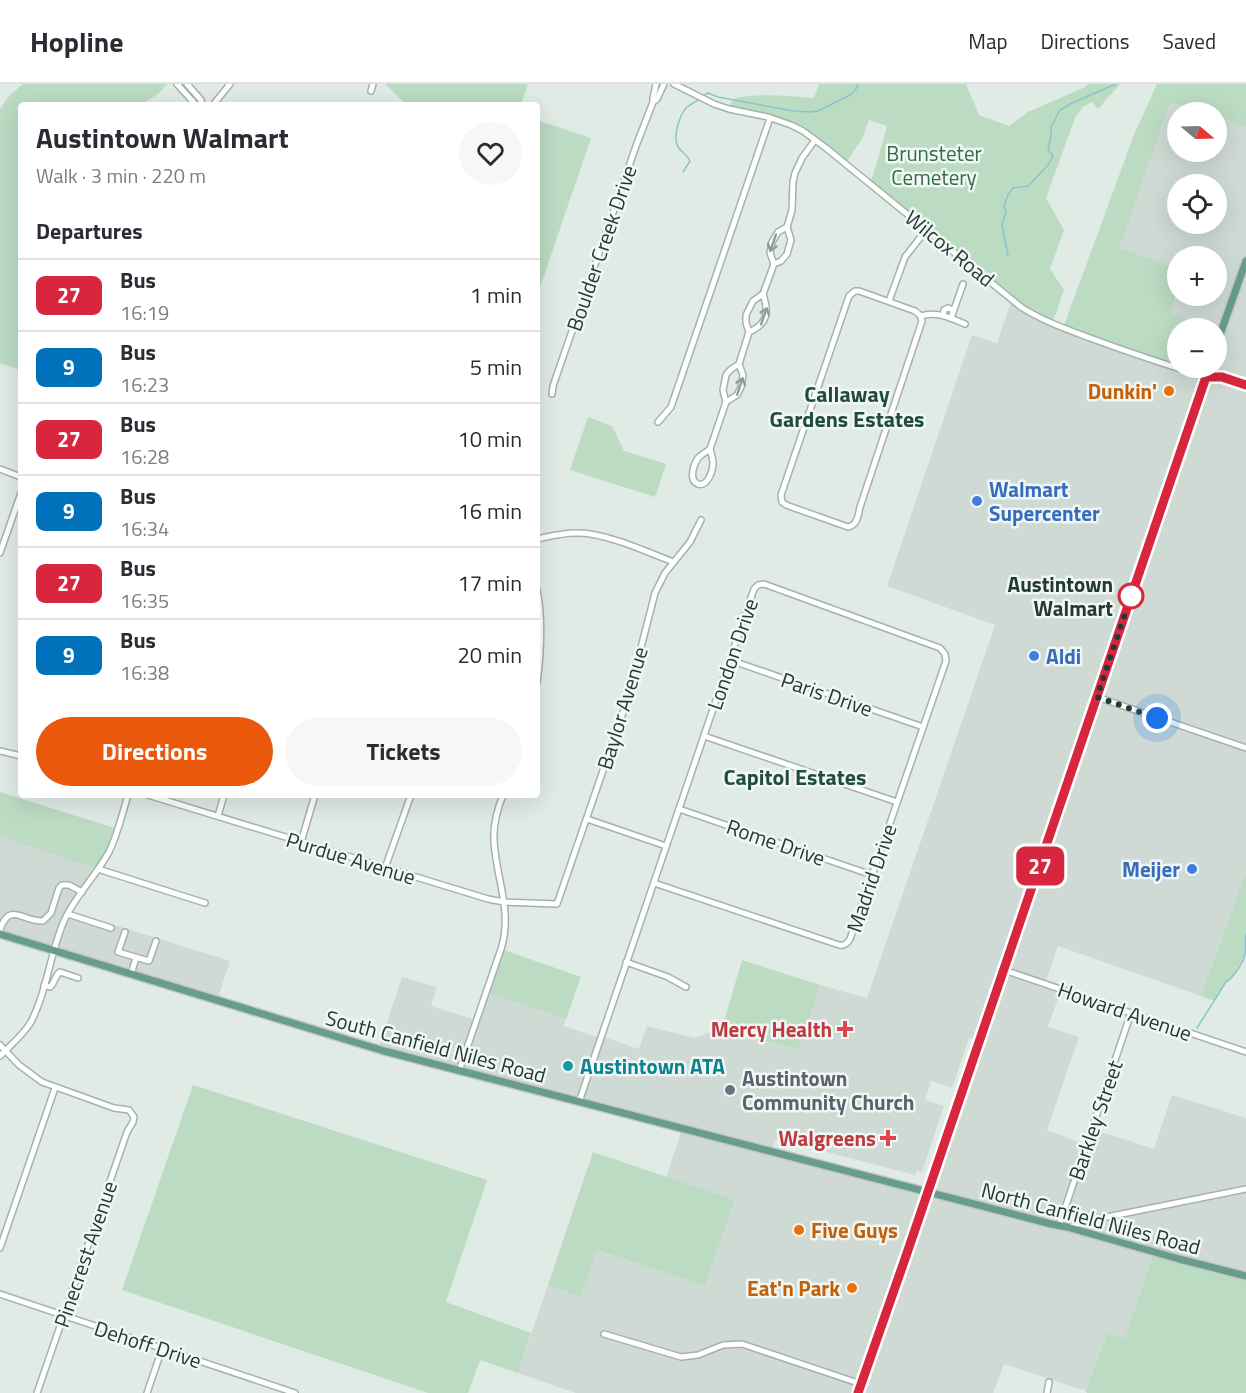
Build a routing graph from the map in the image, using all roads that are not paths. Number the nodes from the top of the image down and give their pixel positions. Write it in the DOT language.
graph roads {
  1 [pos="177,84"];
  2 [pos="187,84"];
  3 [pos="230,84"];
  4 [pos="373,84"];
  5 [pos="656,84"];
  6 [pos="664,84"];
  7 [pos="674,84"];
  8 [pos="371,91"];
  9 [pos="193,102"];
  10 [pos="201,102"];
  11 [pos="215,102"];
  12 [pos="653,102"];
  13 [pos="770,118"];
  14 [pos="815,140"];
  15 [pos="787,227"];
  16 [pos="927,229"];
  17 [pos="1246,261"];
  18 [pos="774,264"];
  19 [pos="963,284"];
  20 [pos="763,294"];
  21 [pos="889,302"];
  22 [pos="953,310"];
  23 [pos="943,315"];
  24 [pos="921,316"];
  25 [pos="951,318"];
  26 [pos="1226,318"];
  27 [pos="965,324"];
  28 [pos="749,332"];
  29 [pos="739,364"];
  30 [pos="1167,365"];
  31 [pos="1206,378"];
  32 [pos="552,394"];
  33 [pos="726,402"];
  34 [pos="658,422"];
  35 [pos="710,449"];
  36 [pos="0,470"];
  37 [pos="18,476"];
  38 [pos="18,502"];
  39 [pos="701,520"];
  40 [pos="540,538"];
  41 [pos="0,553"];
  42 [pos="673,562"];
  43 [pos="540,617"];
  44 [pos="945,654"];
  45 [pos="540,657"];
  46 [pos="730,660"];
  47 [pos="1097,697"];
  48 [pos="923,727"];
  49 [pos="704,736"];
  50 [pos="1246,748"];
  51 [pos="0,751"];
  52 [pos="18,755"];
  53 [pos="127,798"];
  54 [pos="158,798"];
  55 [pos="223,798"];
  56 [pos="314,798"];
  57 [pos="410,798"];
  58 [pos="502,798"];
  59 [pos="897,802"];
  60 [pos="679,809"];
  61 [pos="218,816"];
  62 [pos="587,819"];
  63 [pos="301,842"];
  64 [pos="666,846"];
  65 [pos="386,868"];
  66 [pos="98,869"];
  67 [pos="873,875"];
  68 [pos="654,882"];
  69 [pos="82,892"];
  70 [pos="504,902"];
  71 [pos="205,903"];
  72 [pos="558,904"];
  73 [pos="68,914"];
  74 [pos="111,928"];
  75 [pos="0,929"];
  76 [pos="125,932"];
  77 [pos="0,934"];
  78 [pos="156,941"];
  79 [pos="54,950"];
  80 [pos="136,958"];
  81 [pos="626,962"];
  82 [pos="1004,970"];
  83 [pos="131,974"];
  84 [pos="78,978"];
  85 [pos="44,985"];
  86 [pos="686,987"];
  87 [pos="1131,1013"];
  88 [pos="0,1045"];
  89 [pos="6,1051"];
  90 [pos="1246,1052"];
  91 [pos="0,1056"];
  92 [pos="459,1071"];
  93 [pos="56,1088"];
  94 [pos="579,1102"];
  95 [pos="1246,1189"];
  96 [pos="928,1192"];
  97 [pos="1063,1227"];
  98 [pos="0,1248"];
  99 [pos="1246,1276"];
  100 [pos="0,1294"];
  101 [pos="63,1316"];
  102 [pos="603,1334"];
  103 [pos="162,1349"];
  104 [pos="1049,1382"];
  105 [pos="861,1384"];
  106 [pos="37,1393"];
  107 [pos="147,1393"];
  108 [pos="295,1393"];
  109 [pos="858,1393"];
  110 [pos="1047,1393"];
  1 -- 9 [label="street"];
  2 -- 10 [label="street"];
  3 -- 11 [label="street"];
  4 -- 8 [label="street"];
  5 -- 12 [label="street, Boulder Creek Drive"];
  6 -- 12 [label="street, Boulder Creek Drive"];
  7 -- 13 [label="street, Wilcox Road"];
  12 -- 32 [label="street, Boulder Creek Drive"];
  13 -- 14 [label="street, Wilcox Road"];
  13 -- 34 [label="street"];
  14 -- 15 [label="street"];
  14 -- 16 [label="street, Wilcox Road"];
  15 -- 18 [label="street, one-way"];
  15 -- 18 [label="street"];
  16 -- 21 [label="street"];
  16 -- 30 [label="street, Wilcox Road"];
  17 -- 26 [label="main road"];
  18 -- 20 [label="street"];
  19 -- 22 [label="street"];
  20 -- 28 [label="street"];
  28 -- 20 [label="street, one-way"];
  21 -- 24 [label="street"];
  21 -- 24 [label="street"];
  22 -- 23 [label="street"];
  22 -- 25 [label="street"];
  23 -- 24 [label="street"];
  23 -- 25 [label="street"];
  25 -- 27 [label="street"];
  28 -- 29 [label="street"];
  29 -- 33 [label="street"];
  33 -- 29 [label="street, one-way"];
  31 -- 47 [label="main road"];
  33 -- 35 [label="street"];
  35 -- 35 [label="street"];
  36 -- 37 [label="street"];
  38 -- 41 [label="street"];
  39 -- 42 [label="street, Baylor Avenue"];
  40 -- 42 [label="street"];
  42 -- 62 [label="street, Baylor Avenue"];
  43 -- 45 [label="street"];
  44 -- 46 [label="street, London Drive"];
  44 -- 48 [label="street, Madrid Drive"];
  46 -- 48 [label="street, Paris Drive"];
  46 -- 49 [label="street, London Drive"];
  47 -- 50 [label="street"];
  47 -- 82 [label="main road"];
  48 -- 59 [label="street, Madrid Drive"];
  49 -- 59 [label="street"];
  49 -- 60 [label="street, London Drive"];
  51 -- 52 [label="street"];
  53 -- 66 [label="street"];
  54 -- 61 [label="street, Purdue Avenue"];
  55 -- 61 [label="street"];
  56 -- 63 [label="street"];
  57 -- 65 [label="street"];
  58 -- 70 [label="street"];
  59 -- 67 [label="street, Madrid Drive"];
  60 -- 64 [label="street, London Drive"];
  60 -- 67 [label="street, Rome Drive"];
  61 -- 63 [label="street, Purdue Avenue"];
  62 -- 64 [label="street"];
  62 -- 72 [label="street, Baylor Avenue"];
  63 -- 65 [label="street, Purdue Avenue"];
  64 -- 68 [label="street, London Drive"];
  65 -- 70 [label="street, Purdue Avenue"];
  66 -- 69 [label="street"];
  66 -- 71 [label="street"];
  67 -- 68 [label="street, Madrid Drive"];
  68 -- 81 [label="street, London Drive"];
  69 -- 73 [label="street"];
  69 -- 75 [label="street"];
  70 -- 72 [label="street, Purdue Avenue"];
  70 -- 92 [label="street"];
  73 -- 74 [label="street"];
  73 -- 79 [label="street"];
  76 -- 80 [label="street"];
  77 -- 79 [label="main road"];
  78 -- 80 [label="street"];
  79 -- 83 [label="main road, South Canfield Niles Road"];
  79 -- 85 [label="street"];
  80 -- 83 [label="street"];
  81 -- 86 [label="street"];
  81 -- 94 [label="street, London Drive"];
  82 -- 87 [label="street, Howard Avenue"];
  82 -- 96 [label="main road"];
  83 -- 92 [label="main road, South Canfield Niles Road"];
  84 -- 85 [label="street"];
  85 -- 89 [label="street"];
  87 -- 90 [label="street, Howard Avenue"];
  87 -- 97 [label="street, Barkley Street"];
  88 -- 89 [label="street"];
  89 -- 91 [label="street"];
  89 -- 93 [label="street"];
  92 -- 94 [label="main road, South Canfield Niles Road"];
  93 -- 98 [label="street"];
  93 -- 101 [label="street, Pinecrest Avenue"];
  94 -- 96 [label="main road, South Canfield Niles Road"];
  95 -- 97 [label="street"];
  96 -- 97 [label="main road, North Canfield Niles Road"];
  96 -- 105 [label="main road"];
  97 -- 99 [label="main road, North Canfield Niles Road"];
  100 -- 101 [label="street, Dehoff Drive"];
  101 -- 103 [label="street, Dehoff Drive"];
  101 -- 106 [label="street, Pinecrest Avenue"];
  102 -- 105 [label="street"];
  103 -- 107 [label="street"];
  103 -- 108 [label="street, Dehoff Drive"];
  104 -- 110 [label="street"];
  105 -- 109 [label="main road"];
}
